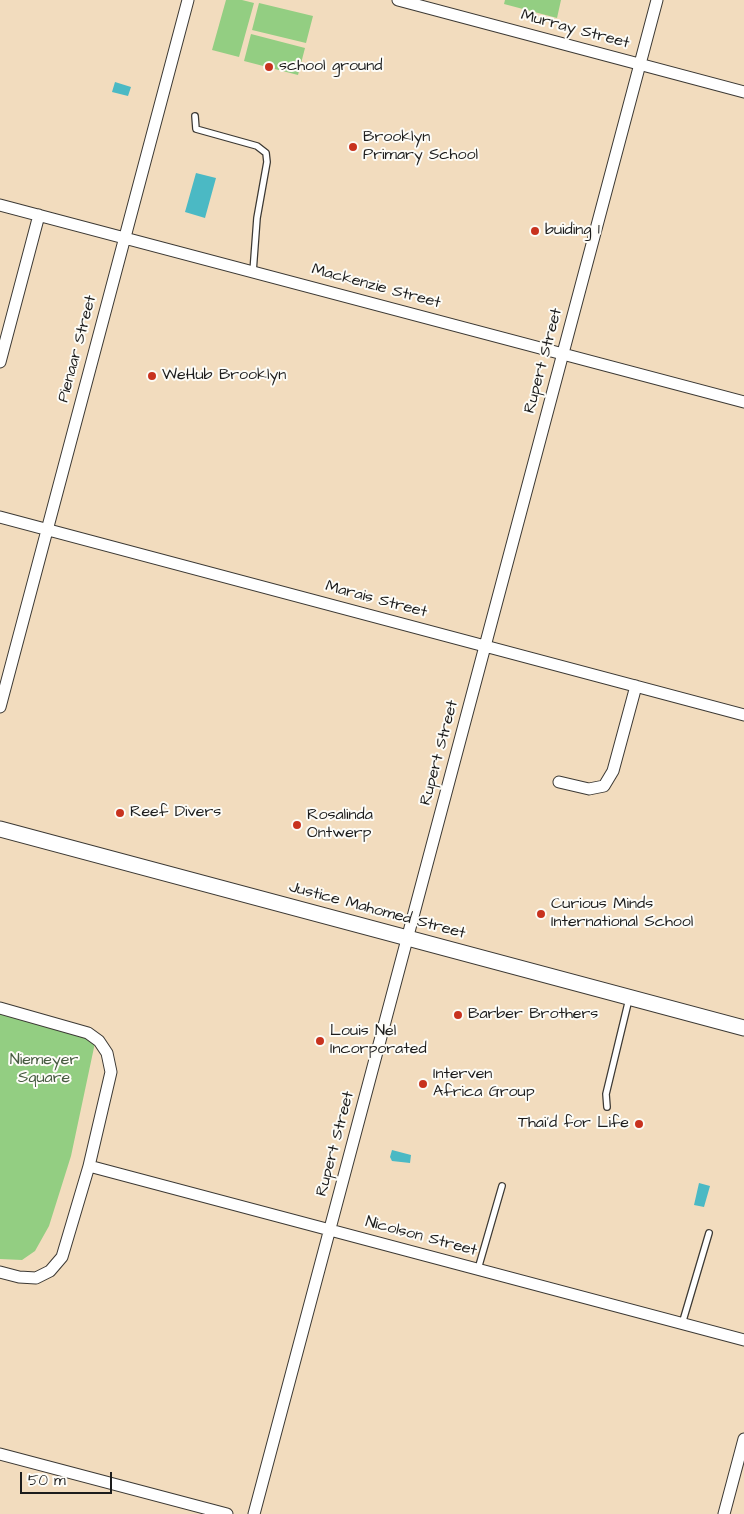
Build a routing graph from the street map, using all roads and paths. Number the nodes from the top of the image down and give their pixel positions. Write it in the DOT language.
graph roads {
  1 [pos="188,0"];
  2 [pos="398,0"];
  3 [pos="657,0"];
  4 [pos="640,64"];
  5 [pos="744,92"];
  6 [pos="195,116"];
  7 [pos="0,205"];
  8 [pos="39,215"];
  9 [pos="125,238"];
  10 [pos="253,272"];
  11 [pos="563,353"];
  12 [pos="0,362"];
  13 [pos="744,402"];
  14 [pos="0,517"];
  15 [pos="47,530"];
  16 [pos="485,645"];
  17 [pos="636,686"];
  18 [pos="0,707"];
  19 [pos="744,715"];
  20 [pos="559,782"];
  21 [pos="0,829"];
  22 [pos="408,938"];
  23 [pos="630,997"];
  24 [pos="0,1008"];
  25 [pos="744,1028"];
  26 [pos="607,1107"];
  27 [pos="89,1166"];
  28 [pos="502,1186"];
  29 [pos="330,1230"];
  30 [pos="710,1233"];
  31 [pos="478,1269"];
  32 [pos="0,1272"];
  33 [pos="682,1324"];
  34 [pos="744,1340"];
  35 [pos="744,1439"];
  36 [pos="0,1454"];
  37 [pos="227,1514"];
  38 [pos="254,1514"];
  39 [pos="724,1514"];
  1 -- 9 [label="street, Pienaar Street"];
  2 -- 4 [label="street, Murray Street"];
  3 -- 4 [label="street, Rupert Street"];
  4 -- 5 [label="street, Murray Street"];
  4 -- 11 [label="street, Rupert Street"];
  6 -- 10 [label="lane"];
  7 -- 8 [label="street, Mackenzie Street"];
  8 -- 9 [label="street, Mackenzie Street"];
  8 -- 12 [label="street"];
  9 -- 10 [label="street, Mackenzie Street"];
  9 -- 15 [label="street, Pienaar Street"];
  10 -- 11 [label="street, Mackenzie Street"];
  11 -- 13 [label="street, Mackenzie Street"];
  11 -- 16 [label="street, Rupert Street"];
  14 -- 15 [label="street, Marais Street"];
  15 -- 16 [label="street, Marais Street"];
  15 -- 18 [label="street, Pienaar Street"];
  16 -- 17 [label="street, Marais Street"];
  16 -- 22 [label="street, Rupert Street"];
  17 -- 19 [label="street, Marais Street"];
  17 -- 20 [label="street"];
  21 -- 22 [label="main road, Justice Mahomed Street"];
  22 -- 23 [label="main road, Justice Mahomed Street"];
  22 -- 29 [label="street, Rupert Street"];
  23 -- 25 [label="main road, Justice Mahomed Street"];
  23 -- 26 [label="lane"];
  24 -- 27 [label="street"];
  27 -- 29 [label="street, Nicolson Street"];
  27 -- 32 [label="street"];
  28 -- 31 [label="lane"];
  29 -- 31 [label="street, Nicolson Street"];
  29 -- 38 [label="street, Rupert Street"];
  30 -- 33 [label="lane"];
  31 -- 33 [label="street, Nicolson Street"];
  33 -- 34 [label="street, Nicolson Street"];
  35 -- 39 [label="street"];
  36 -- 37 [label="street"];
}
